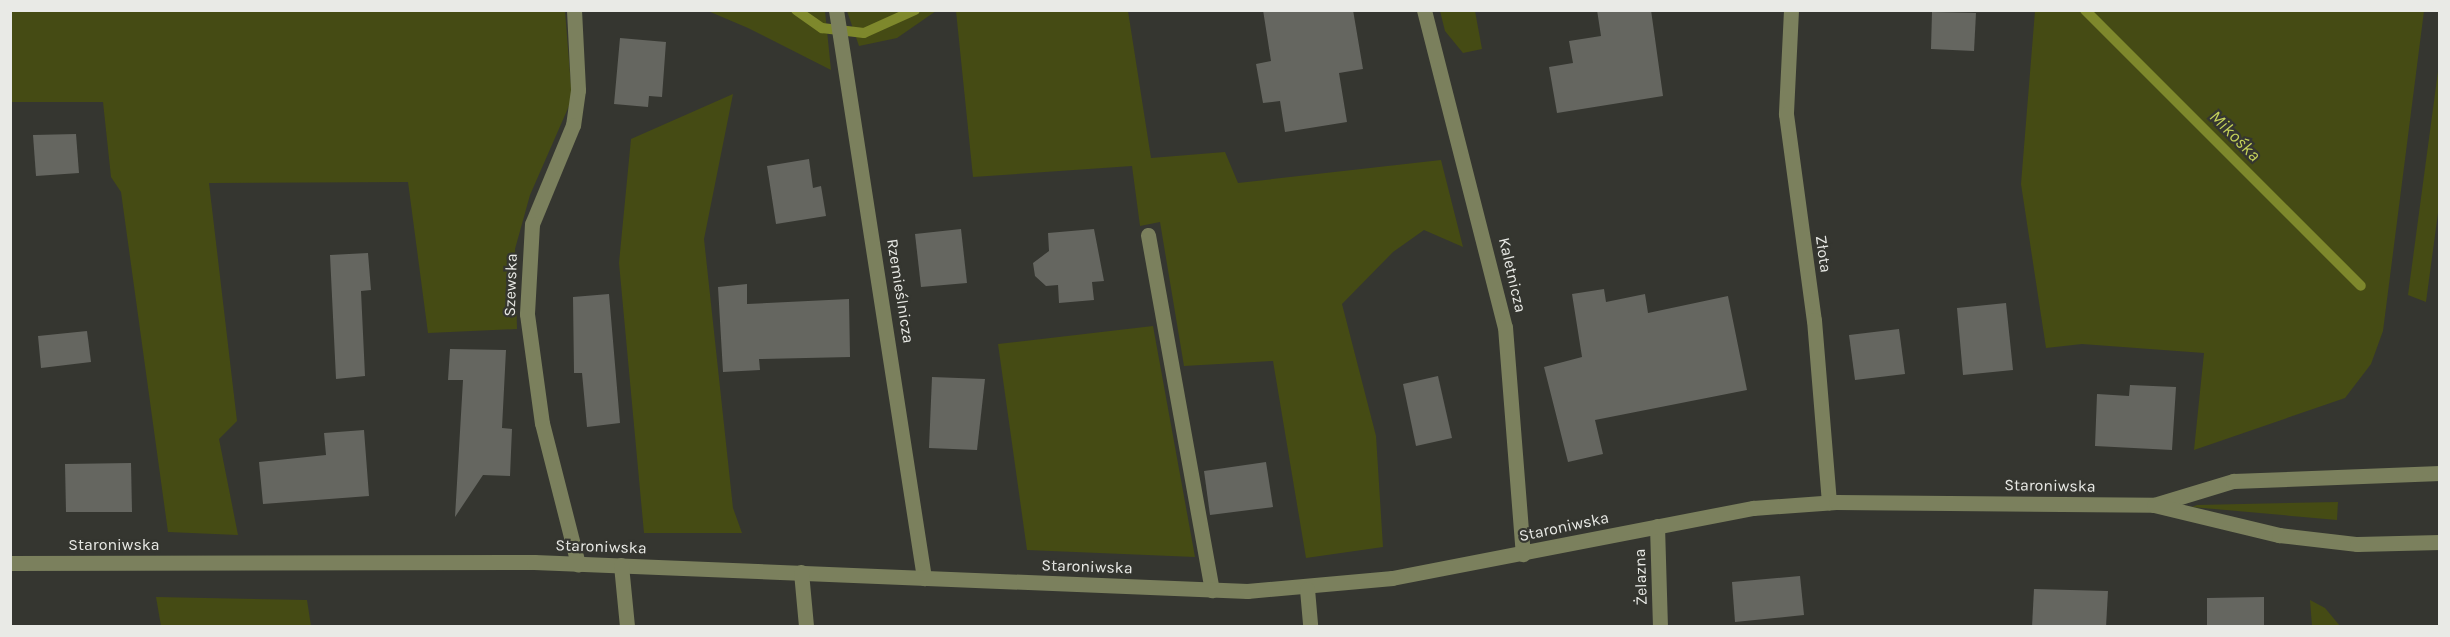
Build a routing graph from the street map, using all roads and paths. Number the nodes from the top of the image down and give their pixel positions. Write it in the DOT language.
graph roads {
  1 [pos="574,10"];
  2 [pos="1424,10"];
  3 [pos="1791,10"];
  4 [pos="836,13"];
  5 [pos="1148,235"];
  6 [pos="2439,473"];
  7 [pos="1829,502"];
  8 [pos="2154,505"];
  9 [pos="1657,526"];
  10 [pos="2439,542"];
  11 [pos="1523,554"];
  12 [pos="10,563"];
  13 [pos="578,564"];
  14 [pos="621,566"];
  15 [pos="801,572"];
  16 [pos="924,578"];
  17 [pos="1306,589"];
  18 [pos="1212,590"];
  19 [pos="627,627"];
  20 [pos="806,627"];
  21 [pos="1310,627"];
  22 [pos="1660,627"];
  1 -- 13 [label="street, Szewska"];
  2 -- 11 [label="street, Kaletnicza"];
  3 -- 7 [label="street, Złota"];
  4 -- 16 [label="street, Rzemieślnicza"];
  5 -- 18 [label="street"];
  6 -- 8 [label="street, Staroniwska"];
  7 -- 8 [label="street, Staroniwska"];
  7 -- 9 [label="street, Staroniwska"];
  8 -- 10 [label="street, Staroniwska"];
  9 -- 11 [label="street, Staroniwska"];
  9 -- 22 [label="street, Żelazna"];
  11 -- 17 [label="street, Staroniwska"];
  12 -- 13 [label="street, Staroniwska"];
  13 -- 14 [label="street, Staroniwska"];
  14 -- 15 [label="street, Staroniwska"];
  14 -- 19 [label="street"];
  15 -- 16 [label="street, Staroniwska"];
  15 -- 20 [label="street"];
  16 -- 18 [label="street, Staroniwska"];
  17 -- 18 [label="street, Staroniwska"];
  17 -- 21 [label="street"];
}
